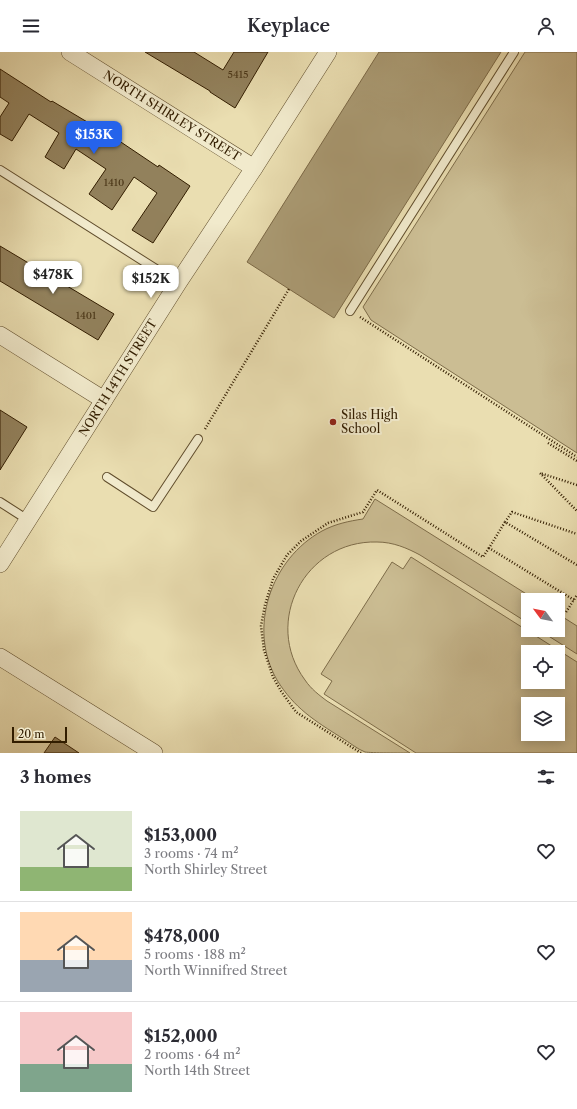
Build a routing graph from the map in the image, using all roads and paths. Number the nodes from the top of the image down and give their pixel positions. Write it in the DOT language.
graph roads {
  1 [pos="70,52"];
  2 [pos="514,52"];
  3 [pos="326,53"];
  4 [pos="254,168"];
  5 [pos="0,170"];
  6 [pos="178,283"];
  7 [pos="289,289"];
  8 [pos="350,311"];
  9 [pos="0,335"];
  10 [pos="104,400"];
  11 [pos="198,439"];
  12 [pos="548,443"];
  13 [pos="577,457"];
  14 [pos="577,461"];
  15 [pos="107,477"];
  16 [pos="577,485"];
  17 [pos="0,502"];
  18 [pos="577,511"];
  19 [pos="28,520"];
  20 [pos="506,522"];
  21 [pos="577,534"];
  22 [pos="489,548"];
  23 [pos="0,564"];
  24 [pos="577,565"];
  25 [pos="577,595"];
  26 [pos="574,600"];
  27 [pos="566,612"];
  28 [pos="0,657"];
  29 [pos="149,752"];
  30 [pos="361,753"];
  1 -- 4 [label="street, NORTH SHIRLEY STREET"];
  2 -- 8 [label="lane"];
  3 -- 4 [label="street, NORTH 14TH STREET"];
  4 -- 6 [label="street, NORTH 14TH STREET"];
  5 -- 6 [label="lane"];
  6 -- 10 [label="street, NORTH 14TH STREET"];
  7 -- 11 [label="path"];
  8 -- 13 [label="path"];
  9 -- 10 [label="street"];
  10 -- 19 [label="street, NORTH 14TH STREET"];
  11 -- 15 [label="lane"];
  12 -- 14 [label="path"];
  16 -- 18 [label="path"];
  17 -- 19 [label="lane"];
  19 -- 23 [label="street, NORTH 14TH STREET"];
  20 -- 21 [label="path"];
  20 -- 22 [label="path"];
  20 -- 24 [label="path"];
  22 -- 26 [label="path"];
  22 -- 30 [label="path"];
  25 -- 26 [label="path"];
  26 -- 27 [label="path"];
  28 -- 29 [label="street"];
}
